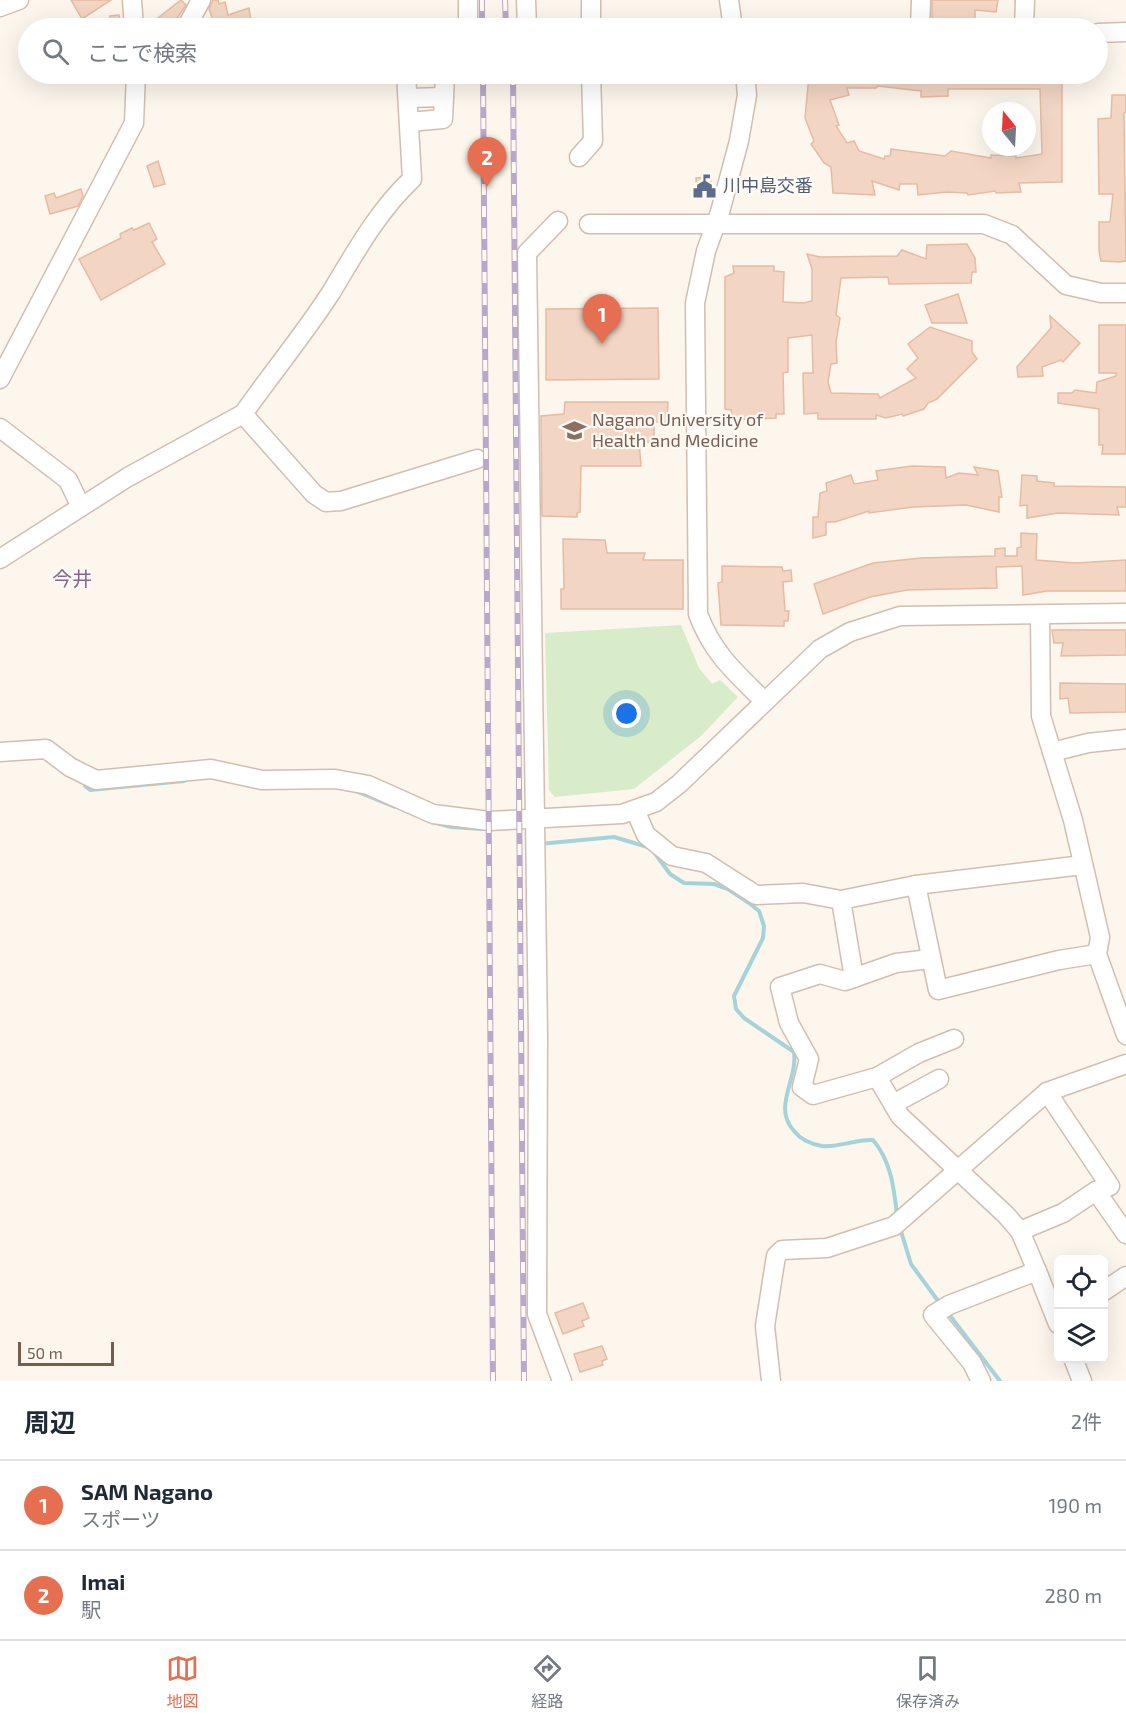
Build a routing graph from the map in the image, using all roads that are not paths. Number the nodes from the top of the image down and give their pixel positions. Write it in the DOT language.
graph roads {
  1 [pos="19,0"];
  2 [pos="132,0"];
  3 [pos="201,0"];
  4 [pos="468,0"];
  5 [pos="526,0"];
  6 [pos="591,0"];
  7 [pos="729,0"];
  8 [pos="921,0"];
  9 [pos="1025,0"];
  10 [pos="0,8"];
  11 [pos="133,18"];
  12 [pos="191,18"];
  13 [pos="468,18"];
  14 [pos="526,18"];
  15 [pos="591,18"];
  16 [pos="732,18"];
  17 [pos="920,18"];
  18 [pos="1024,18"];
  19 [pos="1126,32"];
  20 [pos="1108,33"];
  21 [pos="136,84"];
  22 [pos="407,84"];
  23 [pos="445,84"];
  24 [pos="591,84"];
  25 [pos="746,84"];
  26 [pos="444,97"];
  27 [pos="408,98"];
  28 [pos="409,122"];
  29 [pos="579,157"];
  30 [pos="558,221"];
  31 [pos="589,224"];
  32 [pos="715,226"];
  33 [pos="1126,293"];
  34 [pos="0,379"];
  35 [pos="243,414"];
  36 [pos="0,428"];
  37 [pos="477,459"];
  38 [pos="81,507"];
  39 [pos="0,559"];
  40 [pos="1126,613"];
  41 [pos="1040,615"];
  42 [pos="764,701"];
  43 [pos="1126,739"];
  44 [pos="0,752"];
  45 [pos="1053,752"];
  46 [pos="634,810"];
  47 [pos="533,820"];
  48 [pos="1083,865"];
  49 [pos="916,885"];
  50 [pos="841,900"];
  51 [pos="1098,954"];
  52 [pos="930,959"];
  53 [pos="854,978"];
  54 [pos="1126,1035"];
  55 [pos="954,1038"];
  56 [pos="1126,1064"];
  57 [pos="877,1077"];
  58 [pos="939,1079"];
  59 [pos="1047,1092"];
  60 [pos="893,1104"];
  61 [pos="959,1170"];
  62 [pos="1096,1191"];
  63 [pos="1020,1231"];
  64 [pos="1126,1234"];
  65 [pos="1036,1270"];
  66 [pos="1126,1276"];
  67 [pos="1108,1288"];
  68 [pos="1054,1309"];
  69 [pos="1074,1363"];
  70 [pos="562,1381"];
  71 [pos="771,1381"];
  72 [pos="981,1381"];
  73 [pos="1082,1381"];
  1 -- 10 [label="street"];
  2 -- 11 [label="street"];
  3 -- 12 [label="street"];
  4 -- 13 [label="street"];
  5 -- 14 [label="street"];
  6 -- 15 [label="street"];
  7 -- 16 [label="street"];
  8 -- 17 [label="street"];
  9 -- 18 [label="street"];
  19 -- 20 [label="street"];
  21 -- 34 [label="street"];
  22 -- 27 [label="street"];
  23 -- 26 [label="street"];
  24 -- 29 [label="street"];
  25 -- 32 [label="street"];
  26 -- 27 [label="street"];
  26 -- 28 [label="street"];
  27 -- 28 [label="street"];
  28 -- 35 [label="street"];
  30 -- 47 [label="street"];
  31 -- 32 [label="street"];
  32 -- 33 [label="street"];
  32 -- 42 [label="street"];
  35 -- 37 [label="street"];
  35 -- 38 [label="street"];
  36 -- 38 [label="street"];
  38 -- 39 [label="street"];
  40 -- 41 [label="street"];
  41 -- 42 [label="street"];
  41 -- 45 [label="street"];
  42 -- 46 [label="street"];
  43 -- 45 [label="street"];
  44 -- 47 [label="street"];
  45 -- 48 [label="street"];
  46 -- 47 [label="street"];
  46 -- 50 [label="street"];
  47 -- 70 [label="street"];
  48 -- 49 [label="street"];
  48 -- 51 [label="street"];
  49 -- 50 [label="street"];
  49 -- 52 [label="street"];
  50 -- 53 [label="street"];
  51 -- 52 [label="street"];
  51 -- 54 [label="street"];
  52 -- 53 [label="street"];
  53 -- 57 [label="street"];
  55 -- 57 [label="street"];
  56 -- 59 [label="street"];
  57 -- 60 [label="street"];
  58 -- 60 [label="street"];
  59 -- 61 [label="street"];
  59 -- 62 [label="street"];
  60 -- 61 [label="street"];
  61 -- 63 [label="street"];
  61 -- 71 [label="street"];
  62 -- 63 [label="street"];
  62 -- 64 [label="street"];
  63 -- 65 [label="street"];
  65 -- 68 [label="street"];
  65 -- 72 [label="street"];
  66 -- 67 [label="street"];
  69 -- 73 [label="street"];
}
